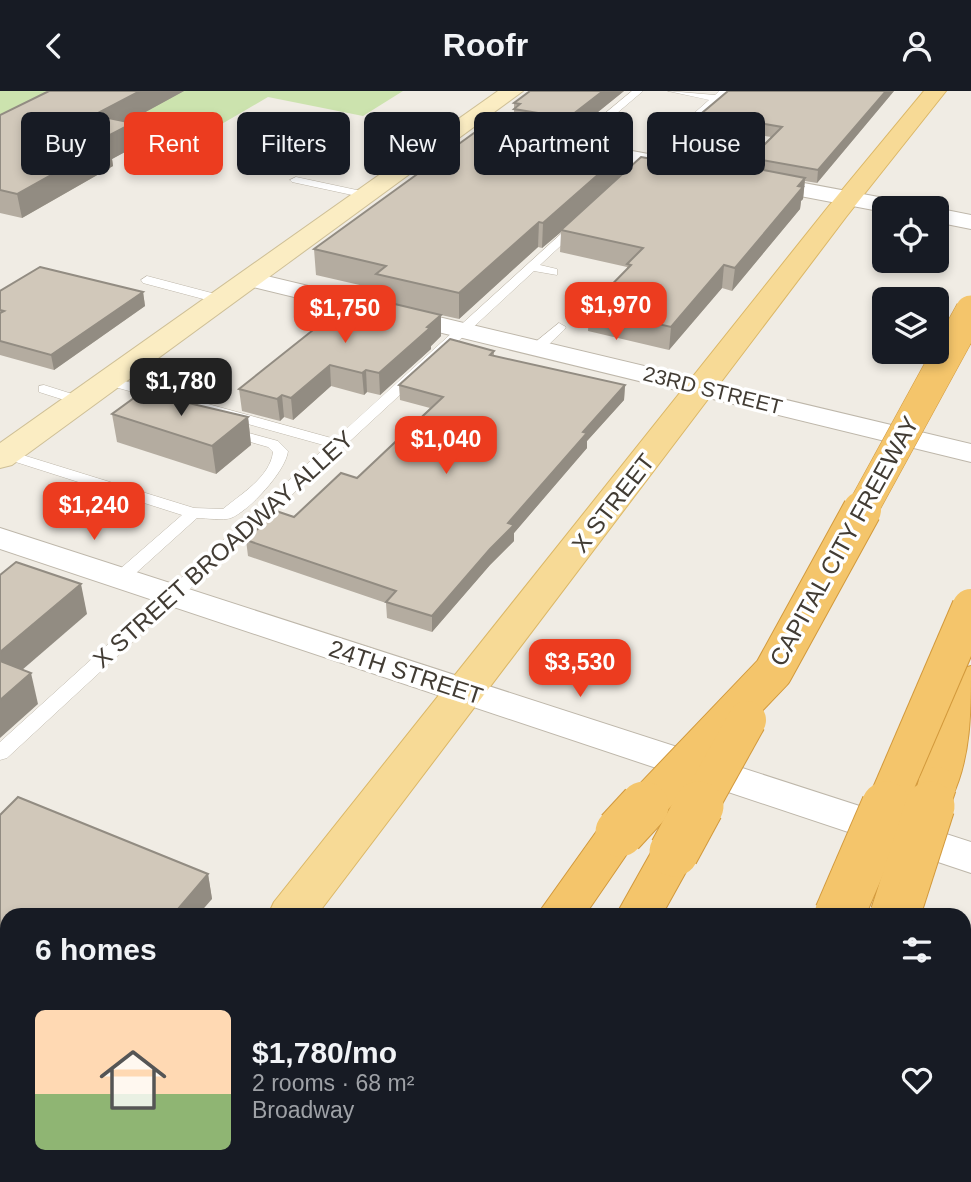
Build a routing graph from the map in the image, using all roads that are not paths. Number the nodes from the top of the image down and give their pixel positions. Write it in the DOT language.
graph roads {
  1 [pos="512,91"];
  2 [pos="638,91"];
  3 [pos="673,91"];
  4 [pos="935,91"];
  5 [pos="721,95"];
  6 [pos="613,112"];
  7 [pos="702,112"];
  8 [pos="633,157"];
  9 [pos="647,160"];
  10 [pos="749,175"];
  11 [pos="296,180"];
  12 [pos="622,183"];
  13 [pos="366,195"];
  14 [pos="849,198"];
  15 [pos="872,203"];
  16 [pos="591,211"];
  17 [pos="949,218"];
  18 [pos="971,222"];
  19 [pos="530,267"];
  20 [pos="553,272"];
  21 [pos="250,279"];
  22 [pos="147,281"];
  23 [pos="331,299"];
  24 [pos="222,300"];
  25 [pos="971,311"];
  26 [pos="303,321"];
  27 [pos="559,327"];
  28 [pos="462,329"];
  29 [pos="538,347"];
  30 [pos="109,381"];
  31 [pos="701,388"];
  32 [pos="44,389"];
  33 [pos="79,401"];
  34 [pos="197,405"];
  35 [pos="338,444"];
  36 [pos="971,453"];
  37 [pos="2,455"];
  38 [pos="193,513"];
  39 [pos="0,538"];
  40 [pos="119,579"];
  41 [pos="172,595"];
  42 [pos="971,608"];
  43 [pos="774,672"];
  44 [pos="971,679"];
  45 [pos="467,692"];
  46 [pos="0,753"];
  47 [pos="971,858"];
  48 [pos="297,908"];
  49 [pos="565,908"];
  50 [pos="643,908"];
  51 [pos="842,908"];
  52 [pos="897,908"];
  1 -- 13 [label="main road"];
  2 -- 6 [label="lane"];
  3 -- 5 [label="lane"];
  4 -- 14 [label="main road, X STREET"];
  5 -- 7 [label="lane"];
  8 -- 9 [label="street"];
  9 -- 12 [label="lane"];
  10 -- 14 [label="street"];
  11 -- 13 [label="lane"];
  13 -- 21 [label="main road"];
  14 -- 15 [label="street"];
  14 -- 31 [label="main road, X STREET"];
  16 -- 19 [label="lane, X STREET BROADWAY ALLEY"];
  17 -- 18 [label="street"];
  19 -- 20 [label="lane"];
  19 -- 28 [label="lane, X STREET BROADWAY ALLEY"];
  21 -- 23 [label="street, 23RD STREET"];
  21 -- 24 [label="main road"];
  22 -- 24 [label="lane"];
  23 -- 26 [label="lane"];
  23 -- 28 [label="street, 23RD STREET"];
  24 -- 30 [label="main road"];
  25 -- 43 [label="highway, CAPITAL CITY FREEWAY, bridge"];
  27 -- 29 [label="lane"];
  28 -- 29 [label="street, 23RD STREET"];
  28 -- 35 [label="lane, X STREET BROADWAY ALLEY"];
  29 -- 31 [label="street, 23RD STREET"];
  30 -- 33 [label="main road"];
  30 -- 34 [label="lane"];
  31 -- 36 [label="street, 23RD STREET"];
  31 -- 45 [label="main road, X STREET"];
  32 -- 33 [label="lane"];
  33 -- 37 [label="main road"];
  34 -- 35 [label="lane"];
  34 -- 38 [label="lane"];
  35 -- 41 [label="lane, X STREET BROADWAY ALLEY"];
  37 -- 38 [label="lane"];
  38 -- 40 [label="lane"];
  39 -- 40 [label="street, 24TH STREET"];
  40 -- 41 [label="street, 24TH STREET"];
  41 -- 45 [label="street, 24TH STREET"];
  41 -- 46 [label="lane, X STREET BROADWAY ALLEY"];
  42 -- 51 [label="highway, bridge"];
  43 -- 49 [label="highway, CAPITAL CITY FREEWAY, bridge"];
  43 -- 50 [label="highway, bridge"];
  44 -- 52 [label="highway, bridge"];
  45 -- 47 [label="street, 24TH STREET"];
  45 -- 48 [label="main road, X STREET"];
}
